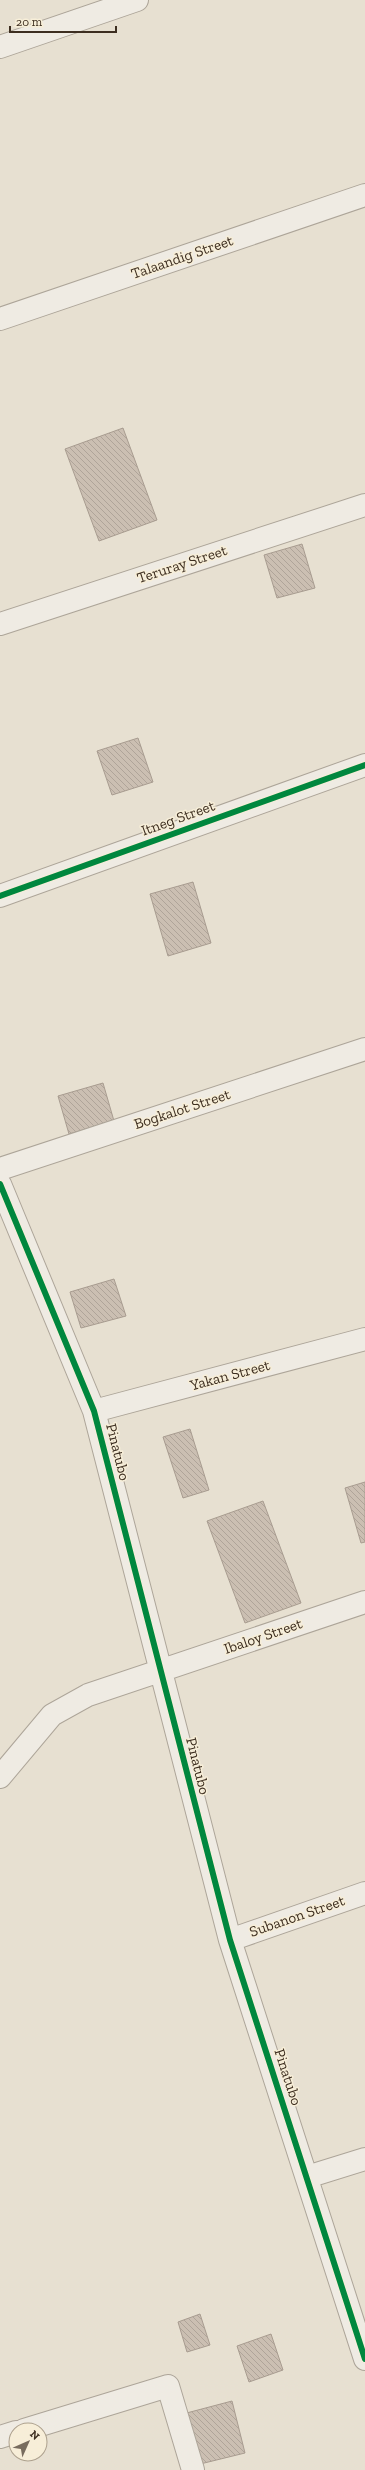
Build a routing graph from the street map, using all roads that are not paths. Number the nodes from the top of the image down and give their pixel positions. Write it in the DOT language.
graph roads {
  1 [pos="137,0"];
  2 [pos="0,47"];
  3 [pos="365,195"];
  4 [pos="0,319"];
  5 [pos="365,505"];
  6 [pos="0,624"];
  7 [pos="365,765"];
  8 [pos="0,896"];
  9 [pos="365,1049"];
  10 [pos="0,1169"];
  11 [pos="0,1184"];
  12 [pos="365,1339"];
  13 [pos="94,1411"];
  14 [pos="365,1602"];
  15 [pos="160,1671"];
  16 [pos="0,1777"];
  17 [pos="365,1893"];
  18 [pos="230,1940"];
  19 [pos="365,2159"];
  20 [pos="307,2177"];
  21 [pos="365,2359"];
  22 [pos="48,2423"];
  23 [pos="193,2470"];
  1 -- 2 [label="street"];
  3 -- 4 [label="street, Talaandig Street"];
  5 -- 6 [label="street, Teruray Street"];
  7 -- 8 [label="street, Itneg Street"];
  9 -- 10 [label="street, Bogkalot Street"];
  11 -- 13 [label="street, Pinatubo"];
  12 -- 13 [label="street, Yakan Street"];
  13 -- 15 [label="street, Pinatubo"];
  14 -- 15 [label="street, Ibaloy Street"];
  15 -- 16 [label="street, Ibaloy Street"];
  15 -- 18 [label="street, Pinatubo"];
  17 -- 18 [label="street, Subanon Street"];
  18 -- 20 [label="street, Pinatubo"];
  19 -- 20 [label="street"];
  20 -- 21 [label="street, Pinatubo"];
  22 -- 23 [label="street"];
}
